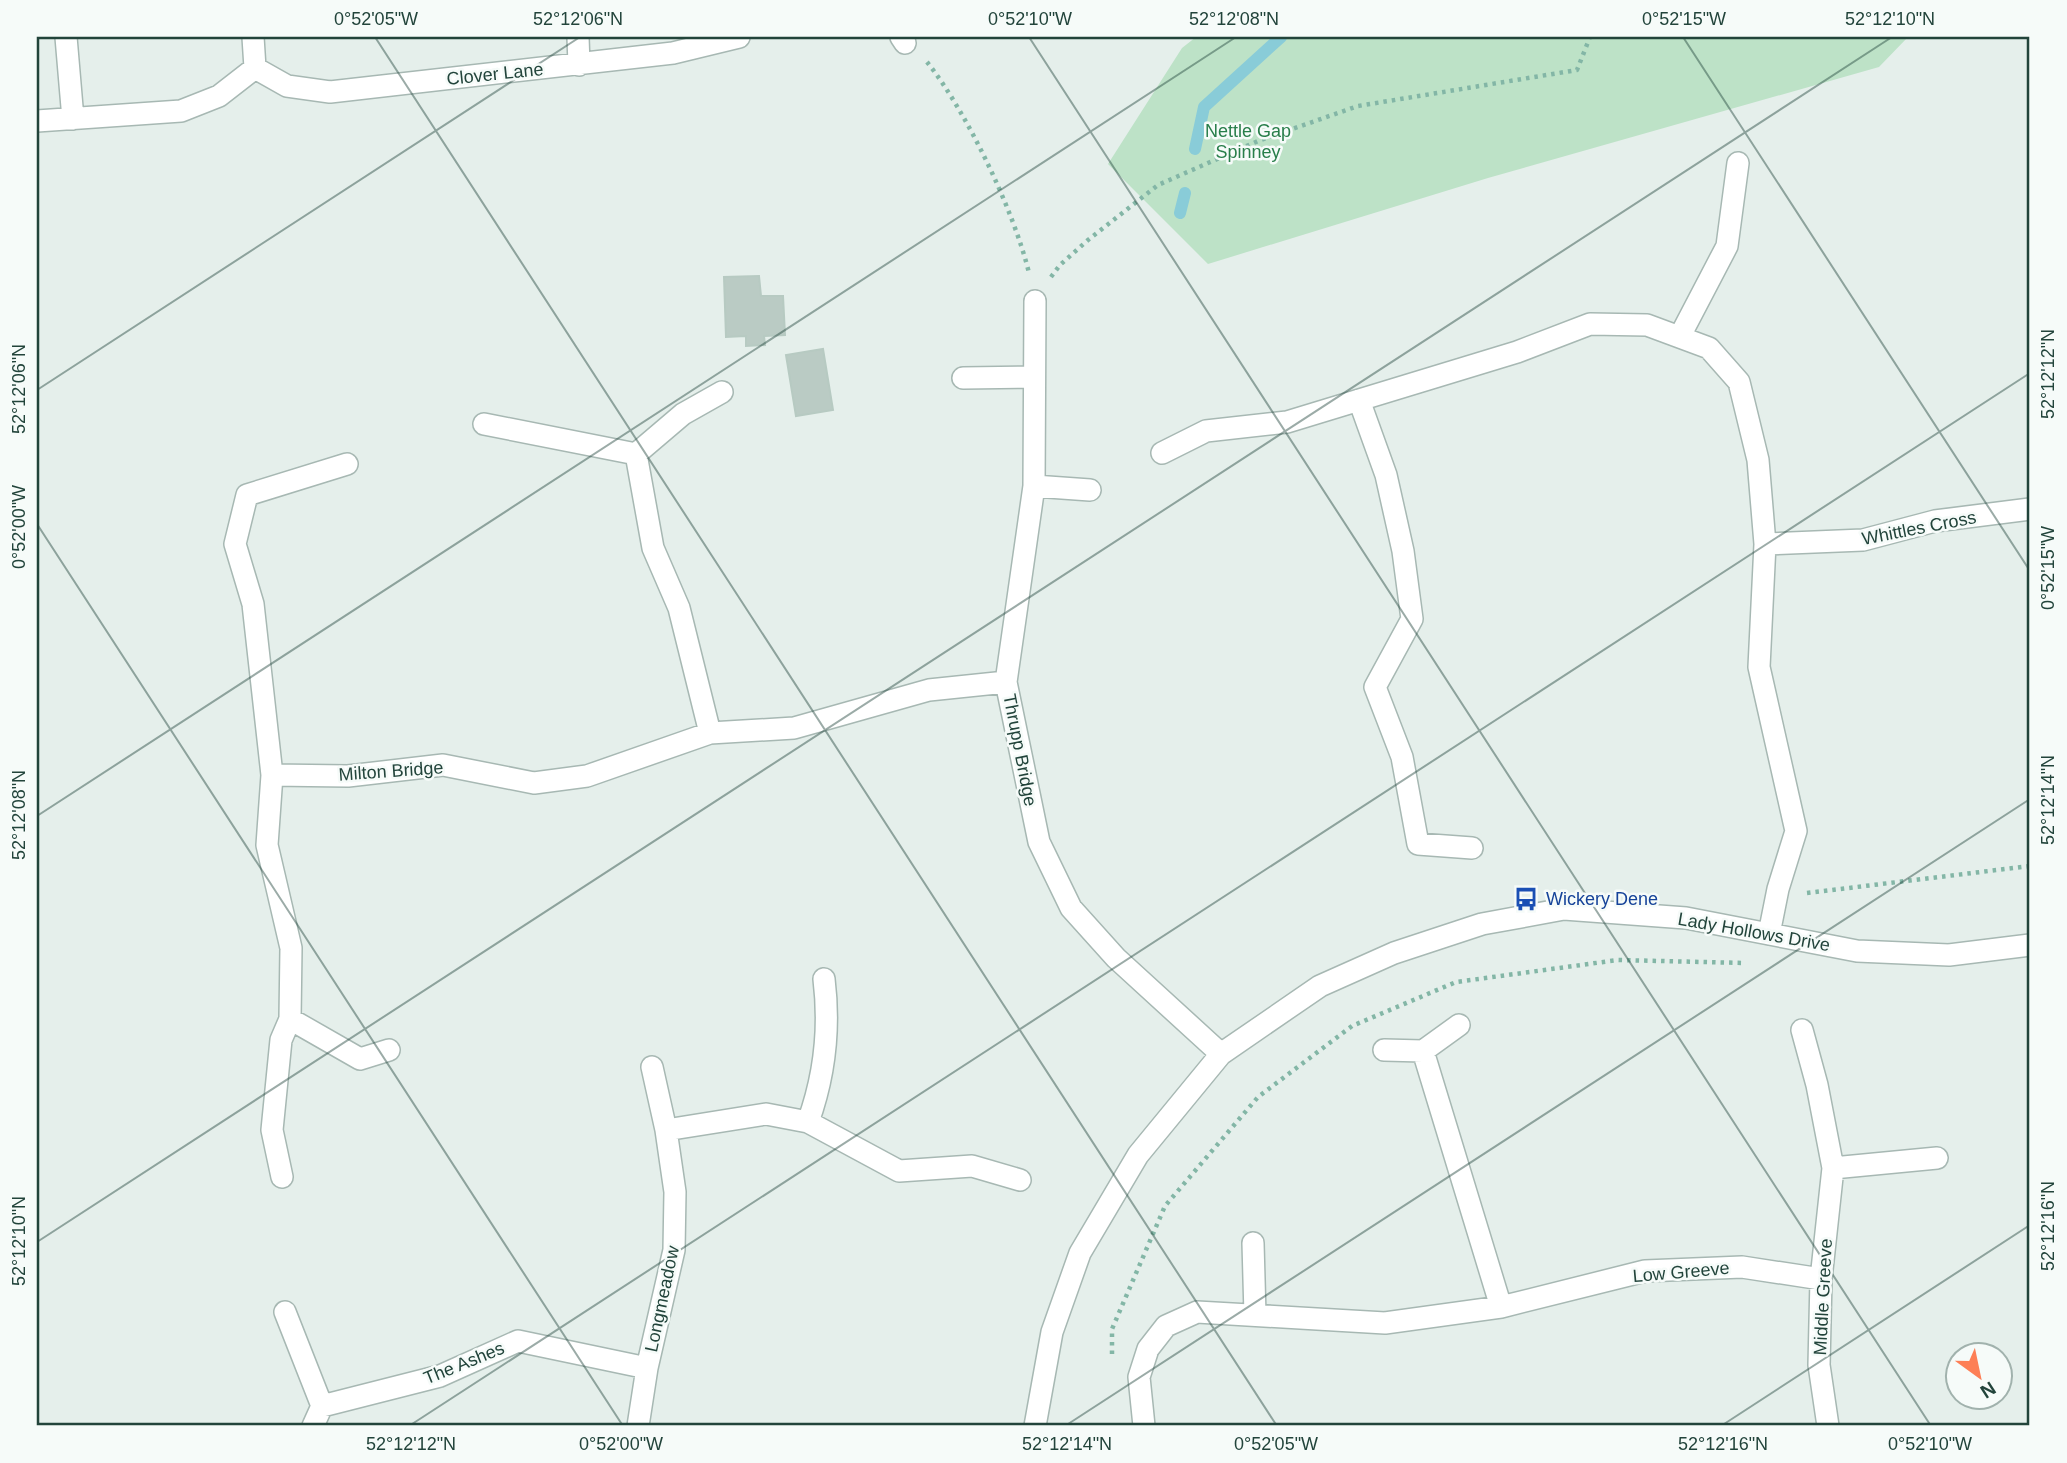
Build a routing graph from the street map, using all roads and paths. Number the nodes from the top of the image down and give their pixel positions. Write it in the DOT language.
graph roads {
  1 [pos="66,37"];
  2 [pos="253,37"];
  3 [pos="578,37"];
  4 [pos="738,37"];
  5 [pos="1590,37"];
  6 [pos="903,40"];
  7 [pos="579,65"];
  8 [pos="255,68"];
  9 [pos="73,119"];
  10 [pos="37,121"];
  11 [pos="1738,163"];
  12 [pos="1035,301"];
  13 [pos="1680,336"];
  14 [pos="1034,377"];
  15 [pos="963,378"];
  16 [pos="722,392"];
  17 [pos="1359,400"];
  18 [pos="484,424"];
  19 [pos="1162,453"];
  20 [pos="636,454"];
  21 [pos="347,464"];
  22 [pos="1034,486"];
  23 [pos="1090,490"];
  24 [pos="2030,509"];
  25 [pos="1765,544"];
  26 [pos="1006,682"];
  27 [pos="710,733"];
  28 [pos="272,775"];
  29 [pos="1472,848"];
  30 [pos="2030,866"];
  31 [pos="1778,889"];
  32 [pos="1769,934"];
  33 [pos="2030,945"];
  34 [pos="824,979"];
  35 [pos="290,1019"];
  36 [pos="1459,1026"];
  37 [pos="1802,1030"];
  38 [pos="388,1050"];
  39 [pos="1384,1050"];
  40 [pos="1423,1051"];
  41 [pos="1221,1054"];
  42 [pos="652,1067"];
  43 [pos="808,1122"];
  44 [pos="666,1130"];
  45 [pos="1937,1158"];
  46 [pos="1833,1168"];
  47 [pos="282,1177"];
  48 [pos="1020,1180"];
  49 [pos="1254,1243"];
  50 [pos="1821,1279"];
  51 [pos="1501,1307"];
  52 [pos="285,1312"];
  53 [pos="1255,1315"];
  54 [pos="647,1368"];
  55 [pos="1112,1368"];
  56 [pos="322,1406"];
  57 [pos="313,1426"];
  58 [pos="638,1426"];
  59 [pos="1035,1426"];
  60 [pos="1144,1426"];
  61 [pos="1828,1426"];
  1 -- 9 [label="street"];
  2 -- 8 [label="street"];
  3 -- 7 [label="street"];
  4 -- 7 [label="street, Clover Lane"];
  5 -- 12 [label="path"];
  6 -- 12 [label="path"];
  7 -- 8 [label="street, Clover Lane"];
  8 -- 9 [label="street"];
  9 -- 10 [label="street"];
  11 -- 13 [label="street"];
  12 -- 14 [label="street, Thrupp Bridge"];
  13 -- 17 [label="street"];
  13 -- 25 [label="street"];
  14 -- 15 [label="street"];
  14 -- 22 [label="street, Thrupp Bridge"];
  16 -- 20 [label="street"];
  17 -- 19 [label="street"];
  17 -- 29 [label="street"];
  18 -- 20 [label="street"];
  20 -- 27 [label="street"];
  21 -- 28 [label="street"];
  22 -- 23 [label="street"];
  22 -- 26 [label="street, Thrupp Bridge"];
  24 -- 25 [label="street, Whittles Cross"];
  25 -- 31 [label="street"];
  26 -- 27 [label="street, Milton Bridge"];
  26 -- 41 [label="street, Thrupp Bridge"];
  27 -- 28 [label="street, Milton Bridge"];
  28 -- 35 [label="street"];
  30 -- 31 [label="path"];
  31 -- 32 [label="street"];
  32 -- 33 [label="street, Lady Hollows Drive"];
  32 -- 41 [label="street, Lady Hollows Drive"];
  32 -- 55 [label="path"];
  34 -- 43 [label="street"];
  35 -- 38 [label="street"];
  35 -- 47 [label="street"];
  36 -- 40 [label="street"];
  37 -- 46 [label="street, Middle Greeve"];
  39 -- 40 [label="street"];
  40 -- 51 [label="street"];
  41 -- 59 [label="street, Lady Hollows Drive"];
  42 -- 44 [label="street, Longmeadow"];
  43 -- 44 [label="street"];
  43 -- 48 [label="street"];
  44 -- 54 [label="street, Longmeadow"];
  45 -- 46 [label="street"];
  46 -- 50 [label="street, Middle Greeve"];
  49 -- 53 [label="street"];
  50 -- 51 [label="street, Low Greeve"];
  50 -- 61 [label="street, Middle Greeve"];
  51 -- 53 [label="street, Low Greeve"];
  52 -- 56 [label="street"];
  53 -- 60 [label="street, Low Greeve"];
  54 -- 56 [label="street, The Ashes"];
  54 -- 58 [label="street, Longmeadow"];
  56 -- 57 [label="street"];
}
